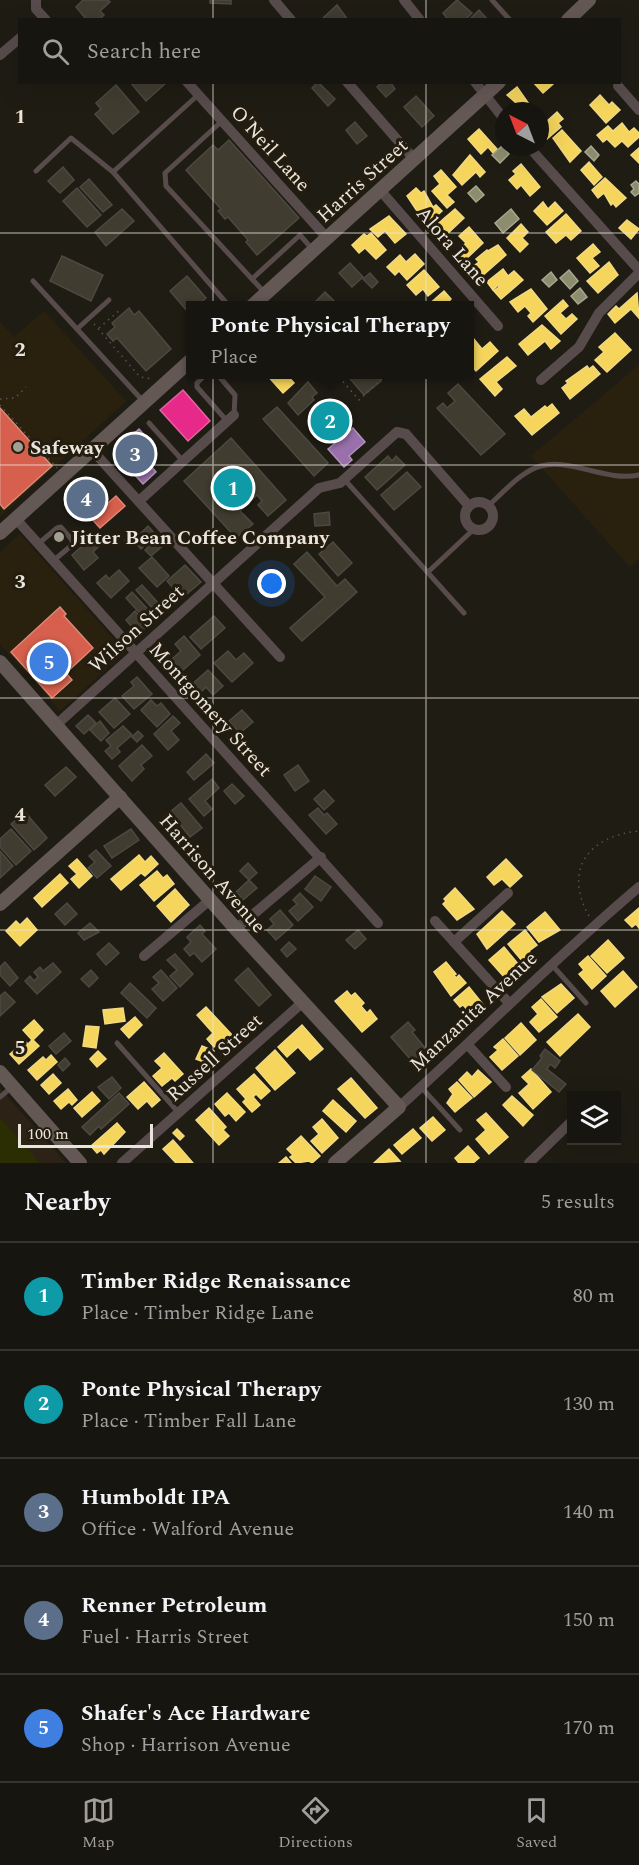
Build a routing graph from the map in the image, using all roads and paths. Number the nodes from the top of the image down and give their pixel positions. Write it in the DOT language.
graph roads {
  1 [pos="36,0"];
  2 [pos="274,0"];
  3 [pos="404,0"];
  4 [pos="492,0"];
  5 [pos="589,0"];
  6 [pos="43,18"];
  7 [pos="289,18"];
  8 [pos="418,18"];
  9 [pos="508,18"];
  10 [pos="570,18"];
  11 [pos="18,40"];
  12 [pos="0,55"];
  13 [pos="189,84"];
  14 [pos="349,84"];
  15 [pos="477,84"];
  16 [pos="496,84"];
  17 [pos="618,86"];
  18 [pos="198,95"];
  19 [pos="485,95"];
  20 [pos="495,108"];
  21 [pos="639,110"];
  22 [pos="222,121"];
  23 [pos="537,156"];
  24 [pos="414,159"];
  25 [pos="36,171"];
  26 [pos="113,172"];
  27 [pos="380,190"];
  28 [pos="327,238"];
  29 [pos="313,250"];
  30 [pos="639,271"];
  31 [pos="252,279"];
  32 [pos="33,281"];
  33 [pos="109,300"];
  34 [pos="225,301"];
  35 [pos="258,301"];
  36 [pos="121,309"];
  37 [pos="94,323"];
  38 [pos="498,326"];
  39 [pos="77,329"];
  40 [pos="99,329"];
  41 [pos="186,365"];
  42 [pos="202,379"];
  43 [pos="221,379"];
  44 [pos="331,379"];
  45 [pos="383,379"];
  46 [pos="156,380"];
  47 [pos="541,380"];
  48 [pos="26,387"];
  49 [pos="0,399"];
  50 [pos="144,403"];
  51 [pos="0,405"];
  52 [pos="231,418"];
  53 [pos="149,423"];
  54 [pos="92,450"];
  55 [pos="183,461"];
  56 [pos="57,468"];
  57 [pos="639,475"];
  58 [pos="344,479"];
  59 [pos="139,501"];
  60 [pos="469,506"];
  61 [pos="488,506"];
  62 [pos="16,519"];
  63 [pos="474,529"];
  64 [pos="0,533"];
  65 [pos="38,544"];
  66 [pos="54,561"];
  67 [pos="428,572"];
  68 [pos="214,583"];
  69 [pos="464,613"];
  70 [pos="135,652"];
  71 [pos="280,657"];
  72 [pos="0,662"];
  73 [pos="56,725"];
  74 [pos="120,797"];
  75 [pos="639,831"];
  76 [pos="321,857"];
  77 [pos="639,887"];
  78 [pos="508,893"];
  79 [pos="211,899"];
  80 [pos="0,904"];
  81 [pos="435,921"];
  82 [pos="378,923"];
  83 [pos="595,924"];
  84 [pos="236,929"];
  85 [pos="454,942"];
  86 [pos="144,956"];
  87 [pos="551,964"];
  88 [pos="303,1002"];
  89 [pos="508,1002"];
  90 [pos="586,1004"];
  91 [pos="117,1043"];
  92 [pos="468,1045"];
  93 [pos="0,1072"];
  94 [pos="13,1086"];
  95 [pos="421,1087"];
  96 [pos="506,1087"];
  97 [pos="0,1097"];
  98 [pos="399,1107"];
  99 [pos="178,1113"];
  100 [pos="567,1127"];
  101 [pos="460,1130"];
  102 [pos="80,1163"];
  103 [pos="122,1163"];
  104 [pos="335,1163"];
  105 [pos="529,1163"];
  1 -- 6 [label="street"];
  2 -- 7 [label="street"];
  3 -- 8 [label="street"];
  4 -- 9 [label="lane"];
  5 -- 10 [label="street"];
  11 -- 12 [label="street"];
  13 -- 18 [label="street, O'Neil Lane"];
  14 -- 24 [label="street"];
  15 -- 19 [label="street"];
  16 -- 19 [label="street, Harris Street"];
  17 -- 21 [label="street"];
  18 -- 22 [label="street, O'Neil Lane"];
  18 -- 26 [label="lane"];
  19 -- 20 [label="street"];
  19 -- 24 [label="street, Harris Street"];
  22 -- 28 [label="street, O'Neil Lane"];
  22 -- 31 [label="lane"];
  23 -- 30 [label="street"];
  24 -- 27 [label="street, Harris Street"];
  25 -- 26 [label="lane"];
  26 -- 34 [label="lane"];
  27 -- 28 [label="street, Harris Street"];
  27 -- 38 [label="street, Alora Lane"];
  28 -- 29 [label="street, Harris Street"];
  29 -- 31 [label="lane"];
  29 -- 35 [label="street, Harris Street"];
  30 -- 47 [label="street"];
  31 -- 35 [label="lane"];
  32 -- 39 [label="lane"];
  33 -- 39 [label="lane"];
  36 -- 40 [label="path"];
  37 -- 40 [label="path"];
  39 -- 50 [label="lane"];
  40 -- 46 [label="path"];
  41 -- 50 [label="street"];
  42 -- 52 [label="lane"];
  43 -- 52 [label="lane"];
  44 -- 45 [label="path"];
  48 -- 49 [label="path"];
  50 -- 54 [label="street"];
  51 -- 56 [label="path"];
  52 -- 55 [label="street"];
  53 -- 55 [label="lane"];
  54 -- 59 [label="street"];
  54 -- 62 [label="street"];
  55 -- 59 [label="street"];
  57 -- 61 [label="lane"];
  58 -- 60 [label="street, Wilson Street"];
  58 -- 67 [label="lane"];
  58 -- 68 [label="street, Wilson Street"];
  59 -- 68 [label="street"];
  60 -- 61 [label="street"];
  60 -- 63 [label="street"];
  61 -- 63 [label="street"];
  62 -- 64 [label="street"];
  62 -- 65 [label="street, Montgomery Street"];
  63 -- 67 [label="lane"];
  65 -- 66 [label="street, Montgomery Street"];
  65 -- 66 [label="lane"];
  66 -- 70 [label="street, Montgomery Street"];
  67 -- 69 [label="lane"];
  68 -- 70 [label="street, Wilson Street"];
  68 -- 71 [label="street"];
  70 -- 73 [label="street, Wilson Street"];
  70 -- 76 [label="street, Montgomery Street"];
  72 -- 73 [label="street, Harrison Avenue"];
  73 -- 74 [label="street, Harrison Avenue"];
  74 -- 79 [label="street, Harrison Avenue"];
  74 -- 80 [label="street"];
  75 -- 83 [label="path"];
  76 -- 82 [label="street, Montgomery Street"];
  76 -- 84 [label="street"];
  77 -- 83 [label="street, Manzanita Avenue"];
  78 -- 85 [label="street"];
  79 -- 84 [label="street, Harrison Avenue"];
  79 -- 86 [label="street"];
  81 -- 85 [label="street"];
  83 -- 87 [label="street, Manzanita Avenue"];
  84 -- 88 [label="street, Harrison Avenue"];
  85 -- 89 [label="street"];
  87 -- 89 [label="street, Manzanita Avenue"];
  87 -- 90 [label="lane"];
  88 -- 98 [label="street, Harrison Avenue"];
  88 -- 99 [label="street, Russell Street"];
  89 -- 92 [label="street, Manzanita Avenue"];
  91 -- 99 [label="lane"];
  92 -- 95 [label="street, Manzanita Avenue"];
  92 -- 96 [label="street"];
  93 -- 94 [label="street"];
  94 -- 97 [label="lane"];
  94 -- 102 [label="street"];
  95 -- 98 [label="street, Manzanita Avenue"];
  95 -- 101 [label="lane"];
  98 -- 104 [label="street, Manzanita Avenue"];
  99 -- 103 [label="street, Russell Street"];
  100 -- 105 [label="street"];
}
